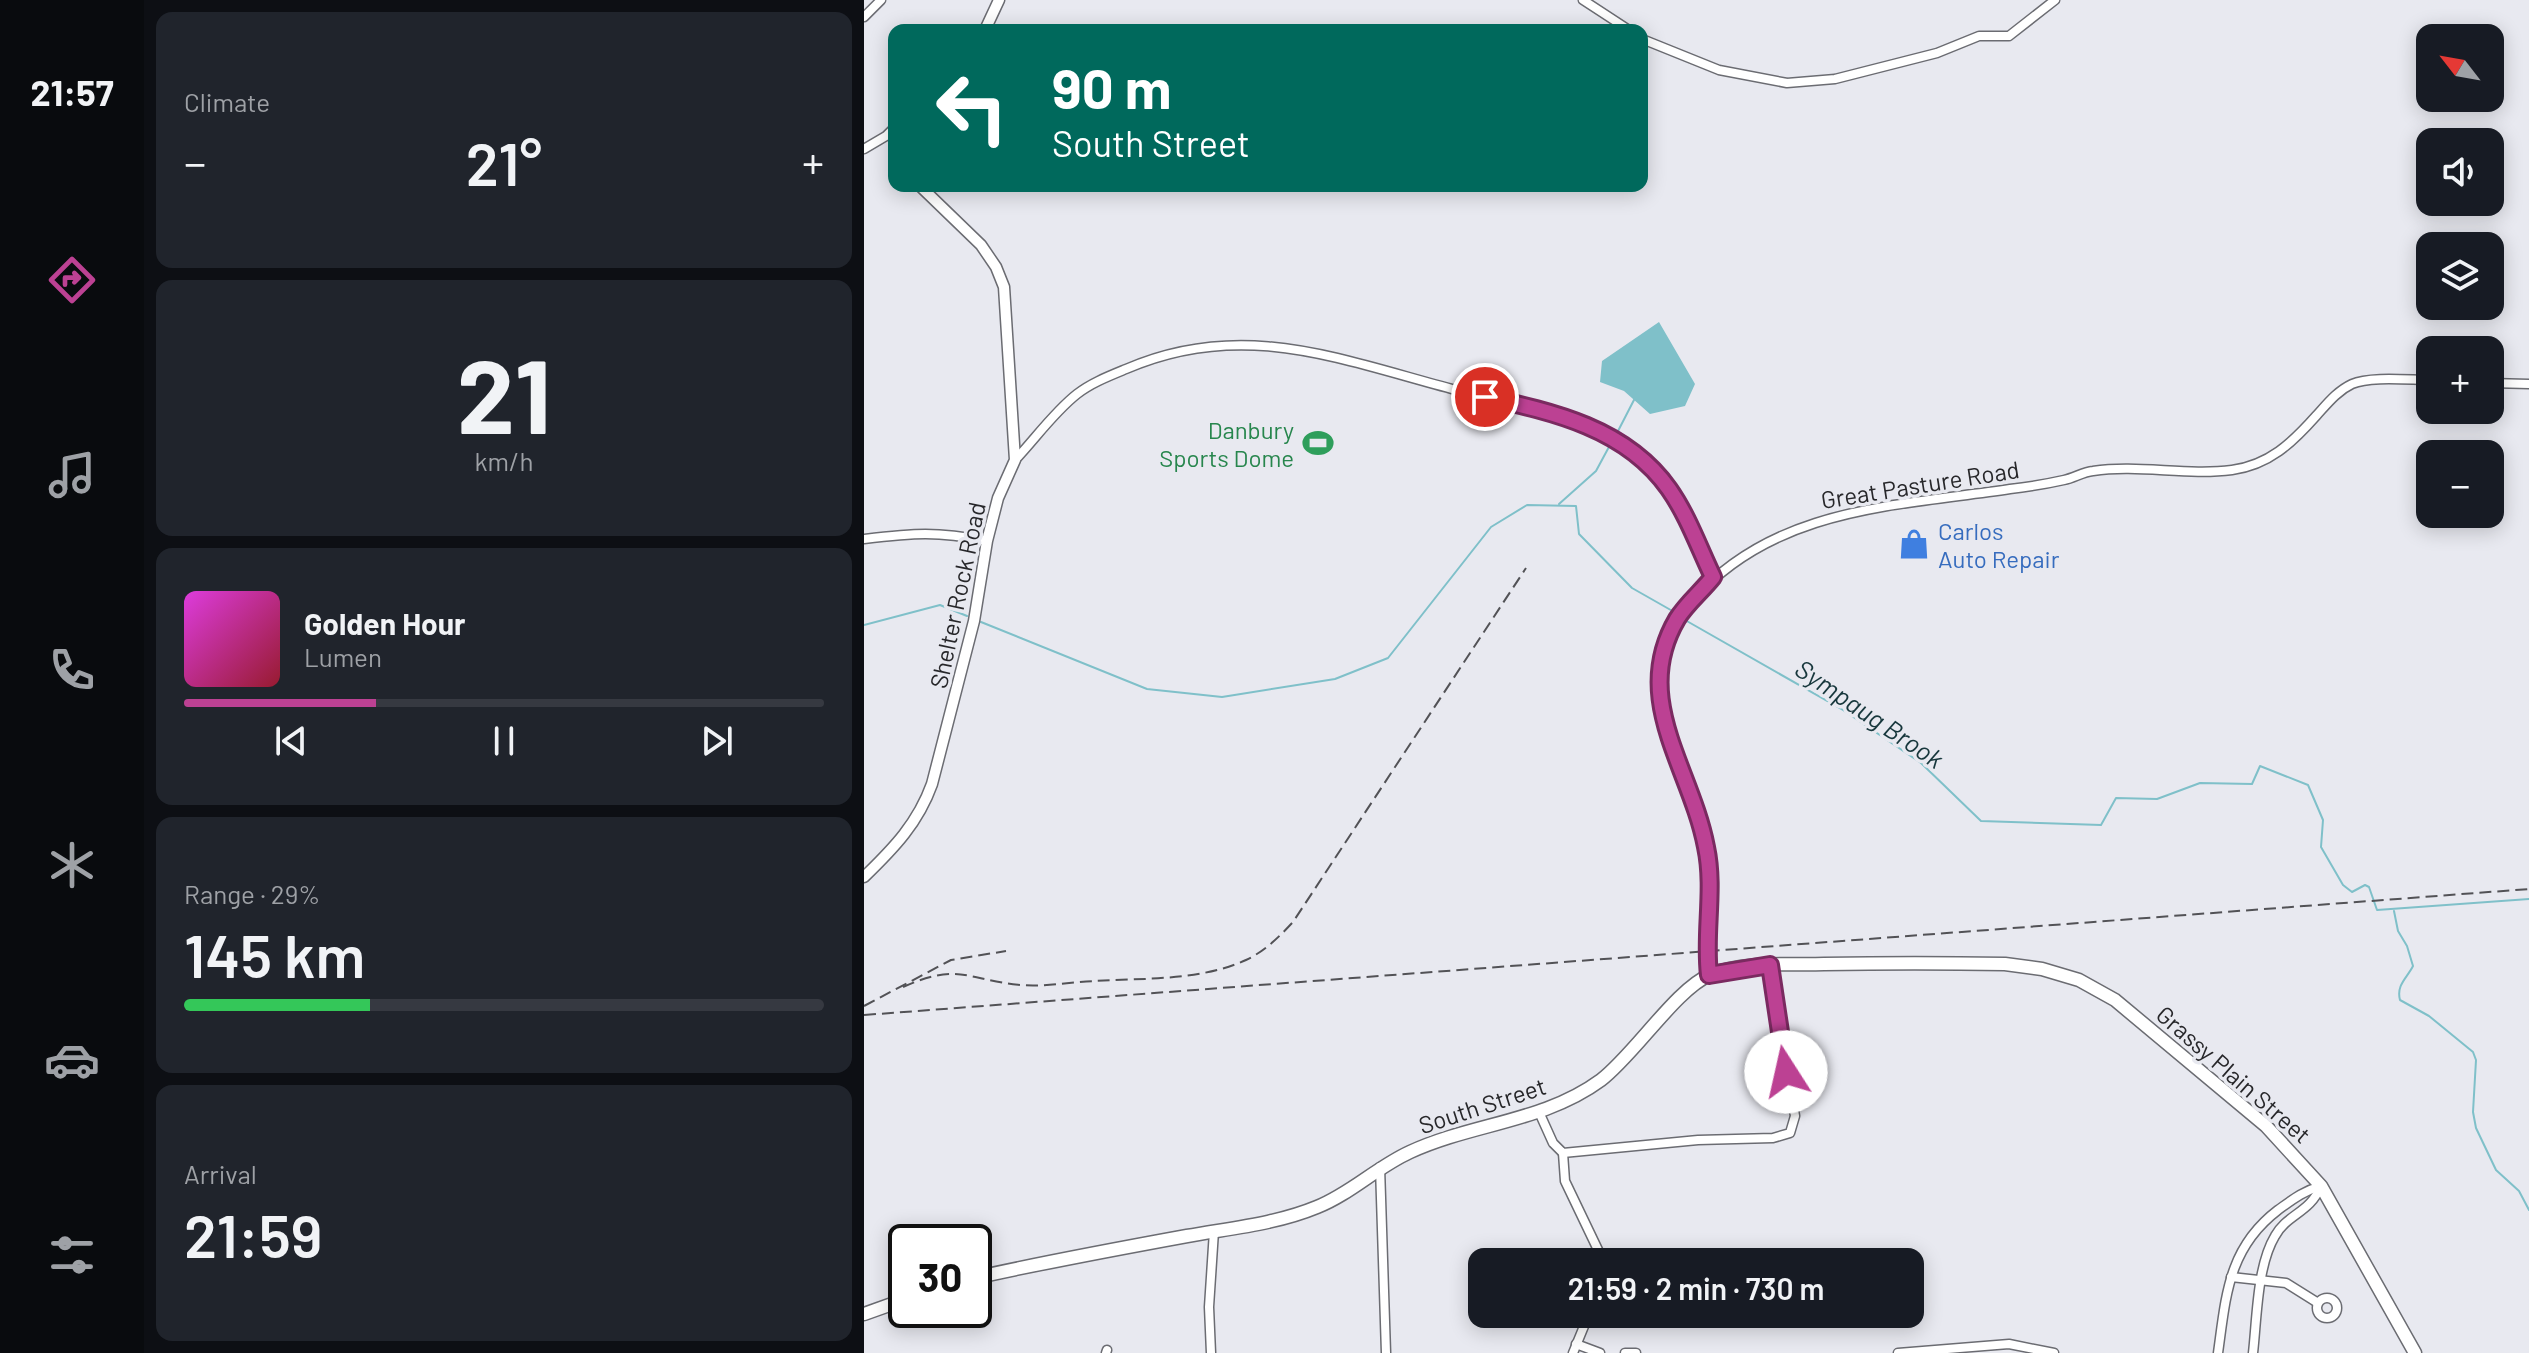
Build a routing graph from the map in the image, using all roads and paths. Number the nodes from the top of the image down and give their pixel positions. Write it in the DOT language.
graph roads {
  1 [pos="881,0"];
  2 [pos="999,0"];
  3 [pos="1583,0"];
  4 [pos="2055,0"];
  5 [pos="864,17"];
  6 [pos="988,24"];
  7 [pos="1620,24"];
  8 [pos="1648,41"];
  9 [pos="888,134"];
  10 [pos="864,149"];
  11 [pos="926,192"];
  12 [pos="2416,381"];
  13 [pos="2504,383"];
  14 [pos="2529,384"];
  15 [pos="1015,460"];
  16 [pos="864,539"];
  17 [pos="987,541"];
  18 [pos="1713,577"];
  19 [pos="864,877"];
  20 [pos="1770,965"];
  21 [pos="1709,975"];
  22 [pos="1539,1112"];
  23 [pos="1563,1153"];
  24 [pos="1380,1167"];
  25 [pos="2321,1186"];
  26 [pos="1214,1231"];
  27 [pos="1597,1248"];
  28 [pos="992,1274"];
  29 [pos="2231,1277"];
  30 [pos="2262,1279"];
  31 [pos="2318,1303"];
  32 [pos="888,1305"];
  33 [pos="864,1314"];
  34 [pos="1583,1328"];
  35 [pos="1574,1349"];
  36 [pos="1932,1352"];
  37 [pos="1211,1353"];
  38 [pos="1386,1353"];
  39 [pos="1600,1353"];
  40 [pos="1625,1353"];
  41 [pos="1636,1353"];
  42 [pos="1898,1353"];
  43 [pos="2054,1353"];
  44 [pos="2218,1353"];
  45 [pos="2253,1353"];
  46 [pos="2415,1353"];
  1 -- 5 [label="street"];
  2 -- 6 [label="street"];
  3 -- 7 [label="street"];
  4 -- 8 [label="street"];
  9 -- 10 [label="street"];
  11 -- 15 [label="street, Shelter Rock Road"];
  12 -- 18 [label="street, Great Pasture Road"];
  13 -- 14 [label="street"];
  15 -- 17 [label="street, Shelter Rock Road"];
  15 -- 18 [label="street"];
  16 -- 17 [label="street"];
  17 -- 19 [label="street, Shelter Rock Road"];
  18 -- 21 [label="street, Great Pasture Road"];
  20 -- 21 [label="main road"];
  20 -- 23 [label="street"];
  20 -- 25 [label="main road, Grassy Plain Street"];
  21 -- 22 [label="main road, South Street"];
  22 -- 23 [label="street"];
  22 -- 24 [label="main road, South Street"];
  23 -- 27 [label="street"];
  24 -- 26 [label="main road, South Street"];
  24 -- 38 [label="street"];
  25 -- 29 [label="street"];
  25 -- 30 [label="street"];
  25 -- 46 [label="main road, Grassy Plain Street"];
  26 -- 28 [label="main road, South Street"];
  26 -- 37 [label="street"];
  29 -- 30 [label="street"];
  29 -- 44 [label="street"];
  30 -- 31 [label="street"];
  30 -- 45 [label="street"];
  32 -- 33 [label="main road"];
  34 -- 35 [label="street"];
  35 -- 39 [label="street"];
  36 -- 42 [label="street"];
  36 -- 43 [label="street"];
  40 -- 41 [label="street"];
}
